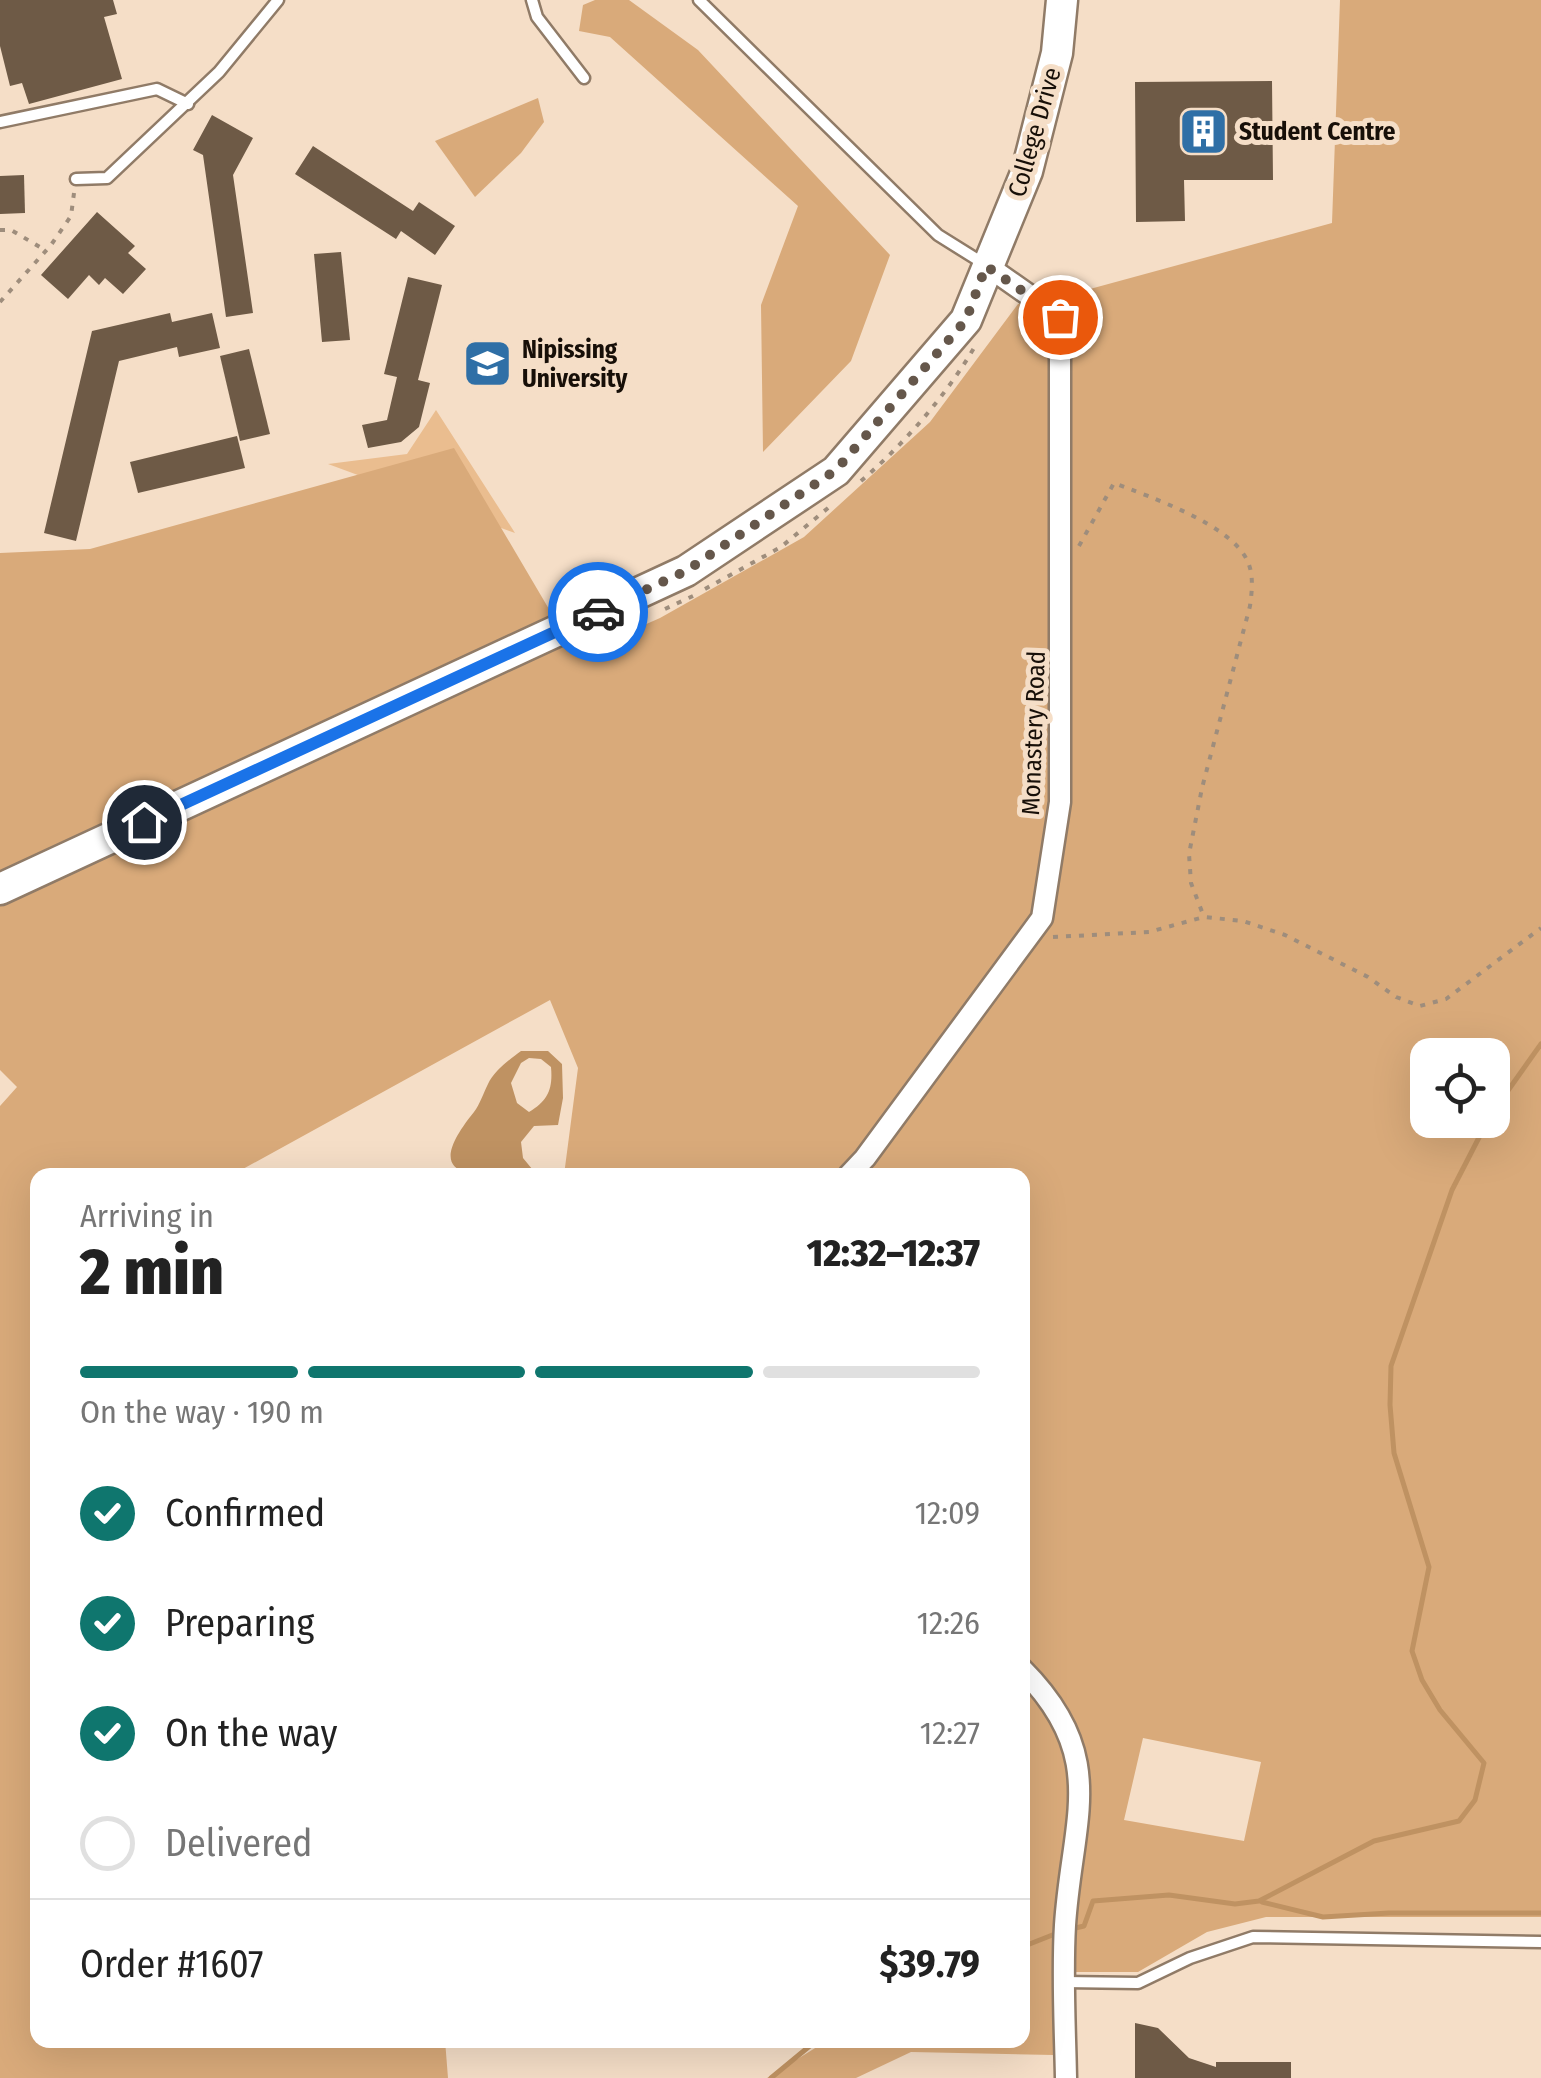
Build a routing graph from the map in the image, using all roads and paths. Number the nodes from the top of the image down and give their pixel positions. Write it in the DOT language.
graph roads {
  1 [pos="278,0"];
  2 [pos="532,0"];
  3 [pos="699,0"];
  4 [pos="1062,0"];
  5 [pos="584,78"];
  6 [pos="188,104"];
  7 [pos="0,122"];
  8 [pos="76,179"];
  9 [pos="0,230"];
  10 [pos="44,250"];
  11 [pos="986,266"];
  12 [pos="0,302"];
  13 [pos="1062,577"];
  14 [pos="0,889"];
  15 [pos="1204,917"];
  16 [pos="1541,928"];
  17 [pos="1027,938"];
  18 [pos="855,1168"];
  19 [pos="1030,1677"];
  20 [pos="1541,1942"];
  21 [pos="1064,1982"];
  22 [pos="1066,2078"];
  1 -- 6 [label="lane"];
  2 -- 5 [label="lane"];
  3 -- 11 [label="lane"];
  4 -- 11 [label="street, College Drive"];
  6 -- 7 [label="lane"];
  6 -- 8 [label="lane"];
  8 -- 10 [label="path"];
  9 -- 10 [label="path"];
  10 -- 12 [label="path"];
  11 -- 13 [label="street, Monastery Road"];
  11 -- 14 [label="street, College Drive"];
  13 -- 15 [label="path"];
  13 -- 17 [label="street, Monastery Road"];
  15 -- 16 [label="path"];
  15 -- 17 [label="path"];
  17 -- 18 [label="street, Monastery Road"];
  19 -- 21 [label="street"];
  20 -- 21 [label="lane"];
  21 -- 22 [label="street"];
}
